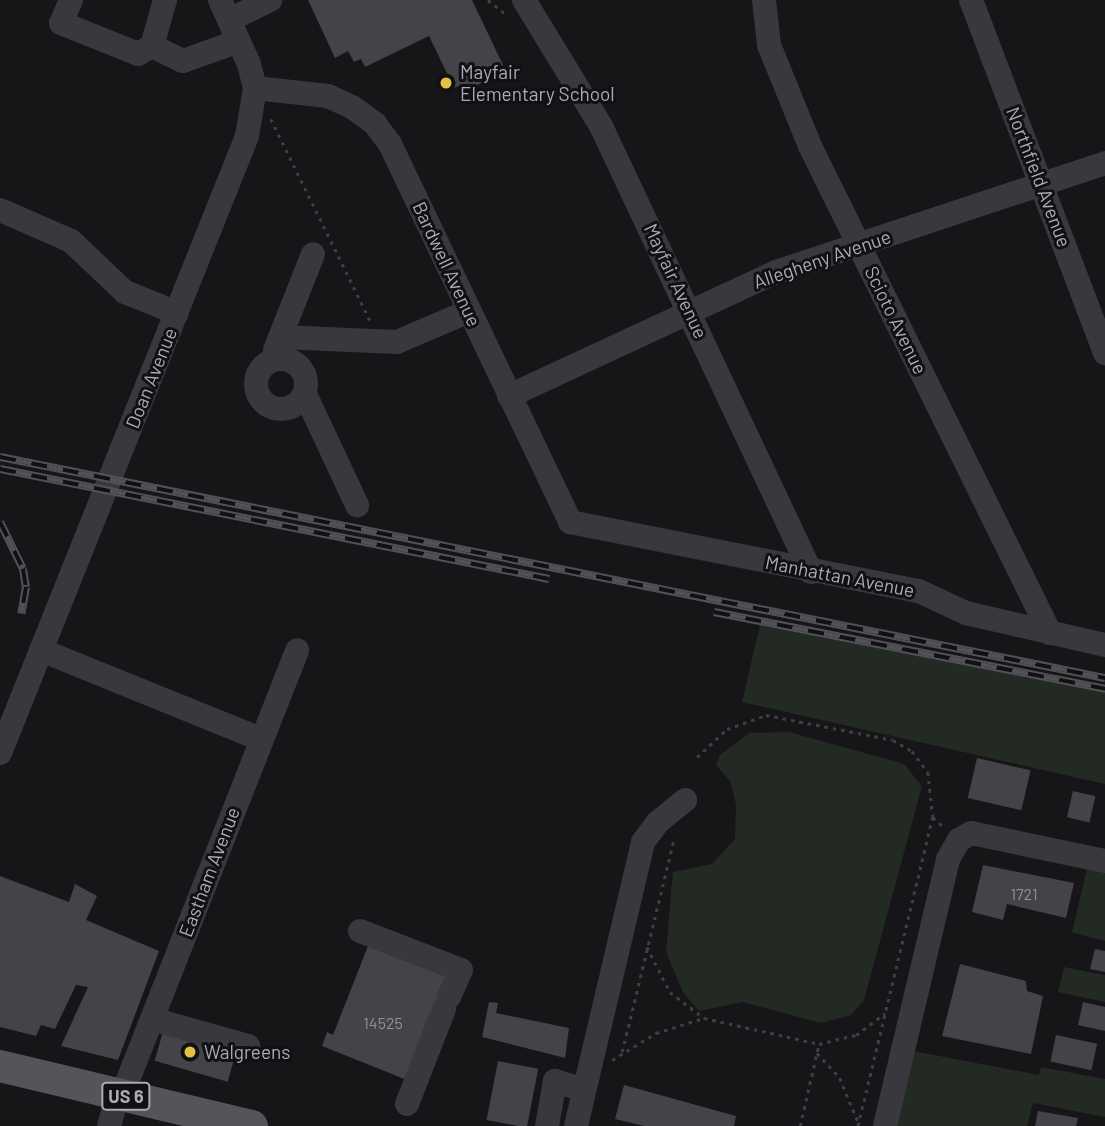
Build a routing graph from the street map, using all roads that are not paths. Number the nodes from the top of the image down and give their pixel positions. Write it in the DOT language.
graph roads {
  1 [pos="71,0"];
  2 [pos="164,0"];
  3 [pos="270,0"];
  4 [pos="764,0"];
  5 [pos="971,0"];
  6 [pos="516,8"];
  7 [pos="229,20"];
  8 [pos="152,47"];
  9 [pos="255,88"];
  10 [pos="1105,163"];
  11 [pos="1042,184"];
  12 [pos="0,210"];
  13 [pos="860,246"];
  14 [pos="313,254"];
  15 [pos="469,311"];
  16 [pos="690,311"];
  17 [pos="177,313"];
  18 [pos="280,337"];
  19 [pos="1105,354"];
  20 [pos="271,361"];
  21 [pos="305,394"];
  22 [pos="509,396"];
  23 [pos="357,505"];
  24 [pos="570,522"];
  25 [pos="811,572"];
  26 [pos="1049,633"];
  27 [pos="1105,645"];
  28 [pos="41,650"];
  29 [pos="297,650"];
  30 [pos="261,739"];
  31 [pos="0,753"];
  32 [pos="685,800"];
  33 [pos="1105,861"];
  34 [pos="360,931"];
  35 [pos="152,1019"];
  36 [pos="248,1046"];
  37 [pos="0,1066"];
  38 [pos="584,1090"];
  39 [pos="120,1095"];
  40 [pos="407,1104"];
  41 [pos="109,1126"];
  42 [pos="252,1126"];
  43 [pos="547,1126"];
  44 [pos="576,1126"];
  45 [pos="885,1126"];
  1 -- 8 [label="street"];
  2 -- 8 [label="street"];
  3 -- 7 [label="street"];
  4 -- 13 [label="street, Scioto Avenue"];
  5 -- 11 [label="street, Northfield Avenue"];
  6 -- 16 [label="street, Mayfair Avenue"];
  7 -- 8 [label="street"];
  7 -- 9 [label="street, Doan Avenue"];
  9 -- 15 [label="street, Bardwell Avenue"];
  9 -- 17 [label="street, Doan Avenue"];
  10 -- 11 [label="street, Allegheny Avenue"];
  11 -- 13 [label="street, Allegheny Avenue"];
  11 -- 19 [label="street, Northfield Avenue"];
  12 -- 17 [label="street"];
  13 -- 16 [label="street, Allegheny Avenue"];
  13 -- 26 [label="street, Scioto Avenue"];
  14 -- 18 [label="street"];
  15 -- 18 [label="street"];
  15 -- 22 [label="street, Bardwell Avenue"];
  16 -- 22 [label="street, Allegheny Avenue"];
  16 -- 25 [label="street, Mayfair Avenue"];
  17 -- 28 [label="street, Doan Avenue"];
  18 -- 20 [label="street"];
  20 -- 21 [label="street"];
  20 -- 21 [label="street"];
  21 -- 23 [label="street"];
  22 -- 24 [label="street, Bardwell Avenue"];
  24 -- 25 [label="street, Manhattan Avenue"];
  25 -- 26 [label="street, Manhattan Avenue"];
  26 -- 27 [label="street, Manhattan Avenue"];
  28 -- 30 [label="street"];
  28 -- 31 [label="street, Doan Avenue"];
  29 -- 30 [label="street, Eastham Avenue"];
  30 -- 35 [label="street, Eastham Avenue"];
  32 -- 38 [label="street"];
  33 -- 45 [label="street"];
  34 -- 40 [label="street"];
  35 -- 36 [label="street"];
  35 -- 39 [label="street, Eastham Avenue"];
  37 -- 39 [label="main road, US 6"];
  38 -- 43 [label="street"];
  38 -- 44 [label="street"];
  39 -- 41 [label="street, Eastham Avenue"];
  39 -- 42 [label="main road, US 6"];
}
